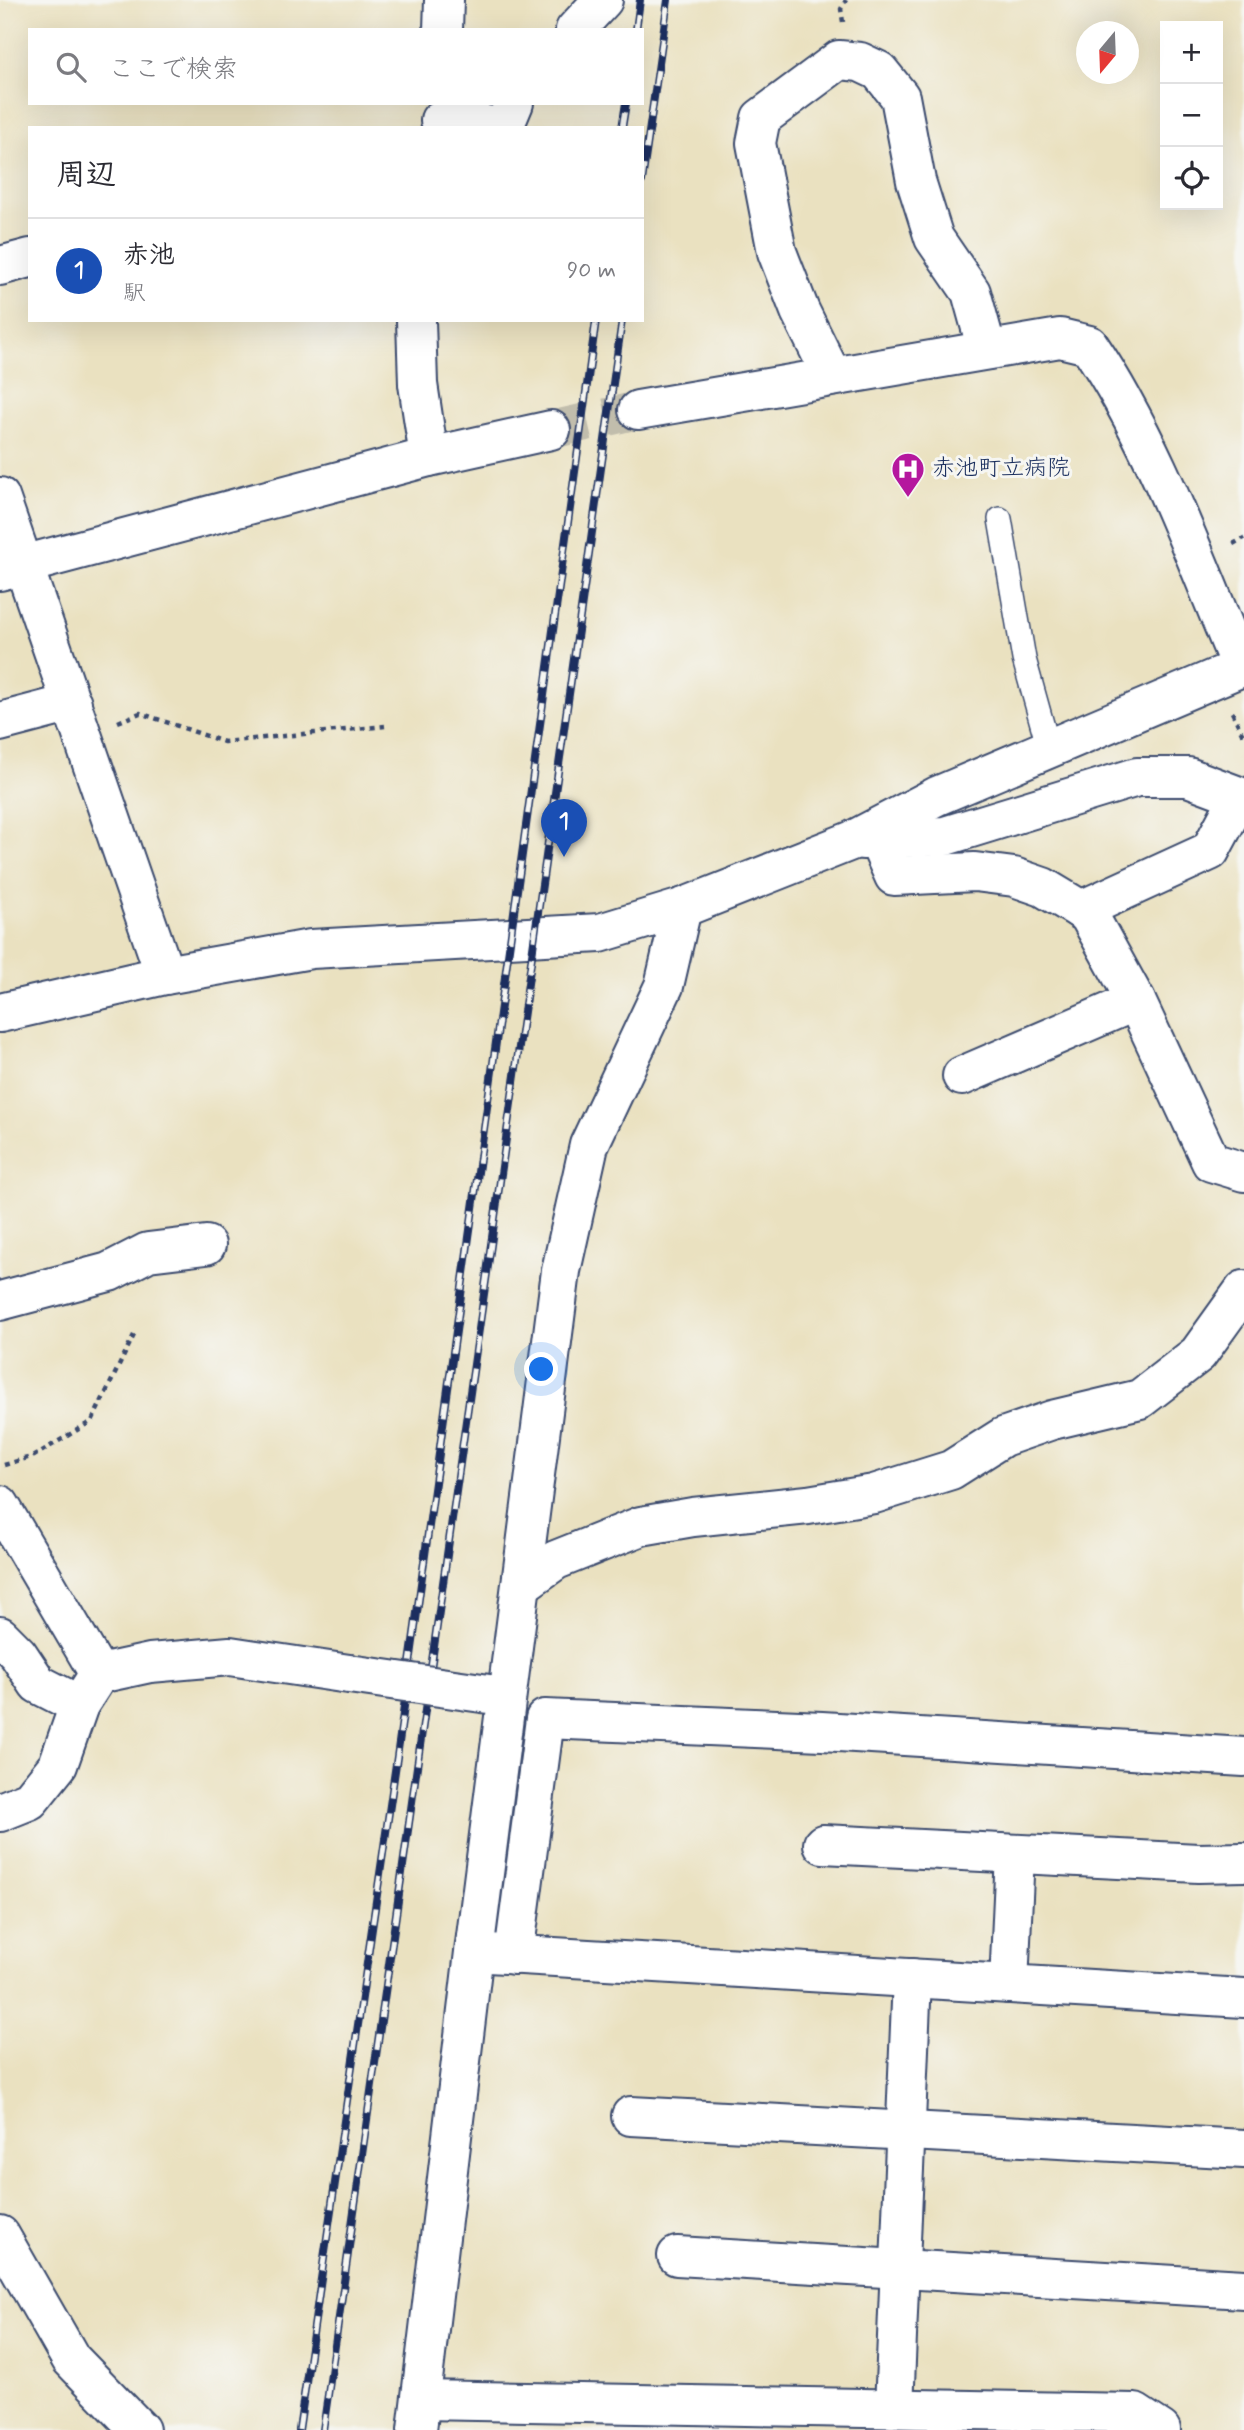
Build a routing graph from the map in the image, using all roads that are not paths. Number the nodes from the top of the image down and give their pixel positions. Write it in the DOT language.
graph roads {
  1 [pos="444,0"];
  2 [pos="603,0"];
  3 [pos="443,28"];
  4 [pos="577,28"];
  5 [pos="513,105"];
  6 [pos="438,117"];
  7 [pos="497,126"];
  8 [pos="504,126"];
  9 [pos="28,258"];
  10 [pos="0,265"];
  11 [pos="416,322"];
  12 [pos="987,350"];
  13 [pos="832,376"];
  14 [pos="638,410"];
  15 [pos="551,430"];
  16 [pos="429,457"];
  17 [pos="0,497"];
  18 [pos="1000,519"];
  19 [pos="12,567"];
  20 [pos="1242,667"];
  21 [pos="72,703"];
  22 [pos="0,722"];
  23 [pos="1049,749"];
  24 [pos="1242,797"];
  25 [pos="865,840"];
  26 [pos="682,908"];
  27 [pos="1081,910"];
  28 [pos="165,975"];
  29 [pos="1136,1001"];
  30 [pos="0,1013"];
  31 [pos="962,1076"];
  32 [pos="1244,1172"];
  33 [pos="206,1245"];
  34 [pos="1244,1290"];
  35 [pos="0,1301"];
  36 [pos="0,1505"];
  37 [pos="521,1585"];
  38 [pos="0,1636"];
  39 [pos="89,1690"];
  40 [pos="499,1695"];
  41 [pos="1244,1757"];
  42 [pos="0,1812"];
  43 [pos="823,1844"];
  44 [pos="1015,1854"];
  45 [pos="1244,1862"];
  46 [pos="474,1952"];
  47 [pos="514,1955"];
  48 [pos="912,1978"];
  49 [pos="1009,1984"];
  50 [pos="1244,1998"];
  51 [pos="631,2116"];
  52 [pos="906,2132"];
  53 [pos="1244,2149"];
  54 [pos="0,2235"];
  55 [pos="677,2256"];
  56 [pos="900,2268"];
  57 [pos="1244,2289"];
  58 [pos="894,2408"];
  59 [pos="419,2415"];
  60 [pos="140,2430"];
  61 [pos="1161,2430"];
  1 -- 3 [label="street"];
  2 -- 4 [label="street"];
  5 -- 8 [label="street"];
  6 -- 7 [label="street"];
  9 -- 10 [label="street"];
  11 -- 16 [label="street"];
  12 -- 13 [label="street"];
  12 -- 13 [label="street"];
  12 -- 20 [label="street"];
  13 -- 14 [label="street"];
  15 -- 16 [label="street"];
  16 -- 19 [label="street"];
  17 -- 19 [label="street"];
  18 -- 23 [label="lane"];
  19 -- 21 [label="street"];
  20 -- 23 [label="street"];
  21 -- 22 [label="street"];
  21 -- 28 [label="street"];
  23 -- 25 [label="street"];
  24 -- 25 [label="street"];
  24 -- 27 [label="street"];
  25 -- 26 [label="street"];
  25 -- 27 [label="street"];
  26 -- 28 [label="street"];
  26 -- 37 [label="street"];
  27 -- 29 [label="street"];
  28 -- 30 [label="street"];
  29 -- 31 [label="street"];
  29 -- 32 [label="street"];
  33 -- 35 [label="street"];
  34 -- 37 [label="street"];
  36 -- 39 [label="street"];
  37 -- 40 [label="street"];
  38 -- 39 [label="street"];
  39 -- 40 [label="street, bridge"];
  39 -- 42 [label="street"];
  40 -- 46 [label="street"];
  41 -- 47 [label="street"];
  43 -- 44 [label="street"];
  44 -- 45 [label="street"];
  44 -- 49 [label="street"];
  46 -- 47 [label="street"];
  46 -- 59 [label="street"];
  47 -- 48 [label="street"];
  48 -- 49 [label="street"];
  48 -- 52 [label="street"];
  49 -- 50 [label="street"];
  51 -- 52 [label="street"];
  52 -- 53 [label="street"];
  52 -- 56 [label="street"];
  54 -- 60 [label="street"];
  55 -- 56 [label="street"];
  56 -- 57 [label="street"];
  56 -- 58 [label="street"];
  58 -- 59 [label="street"];
  58 -- 61 [label="street"];
}
